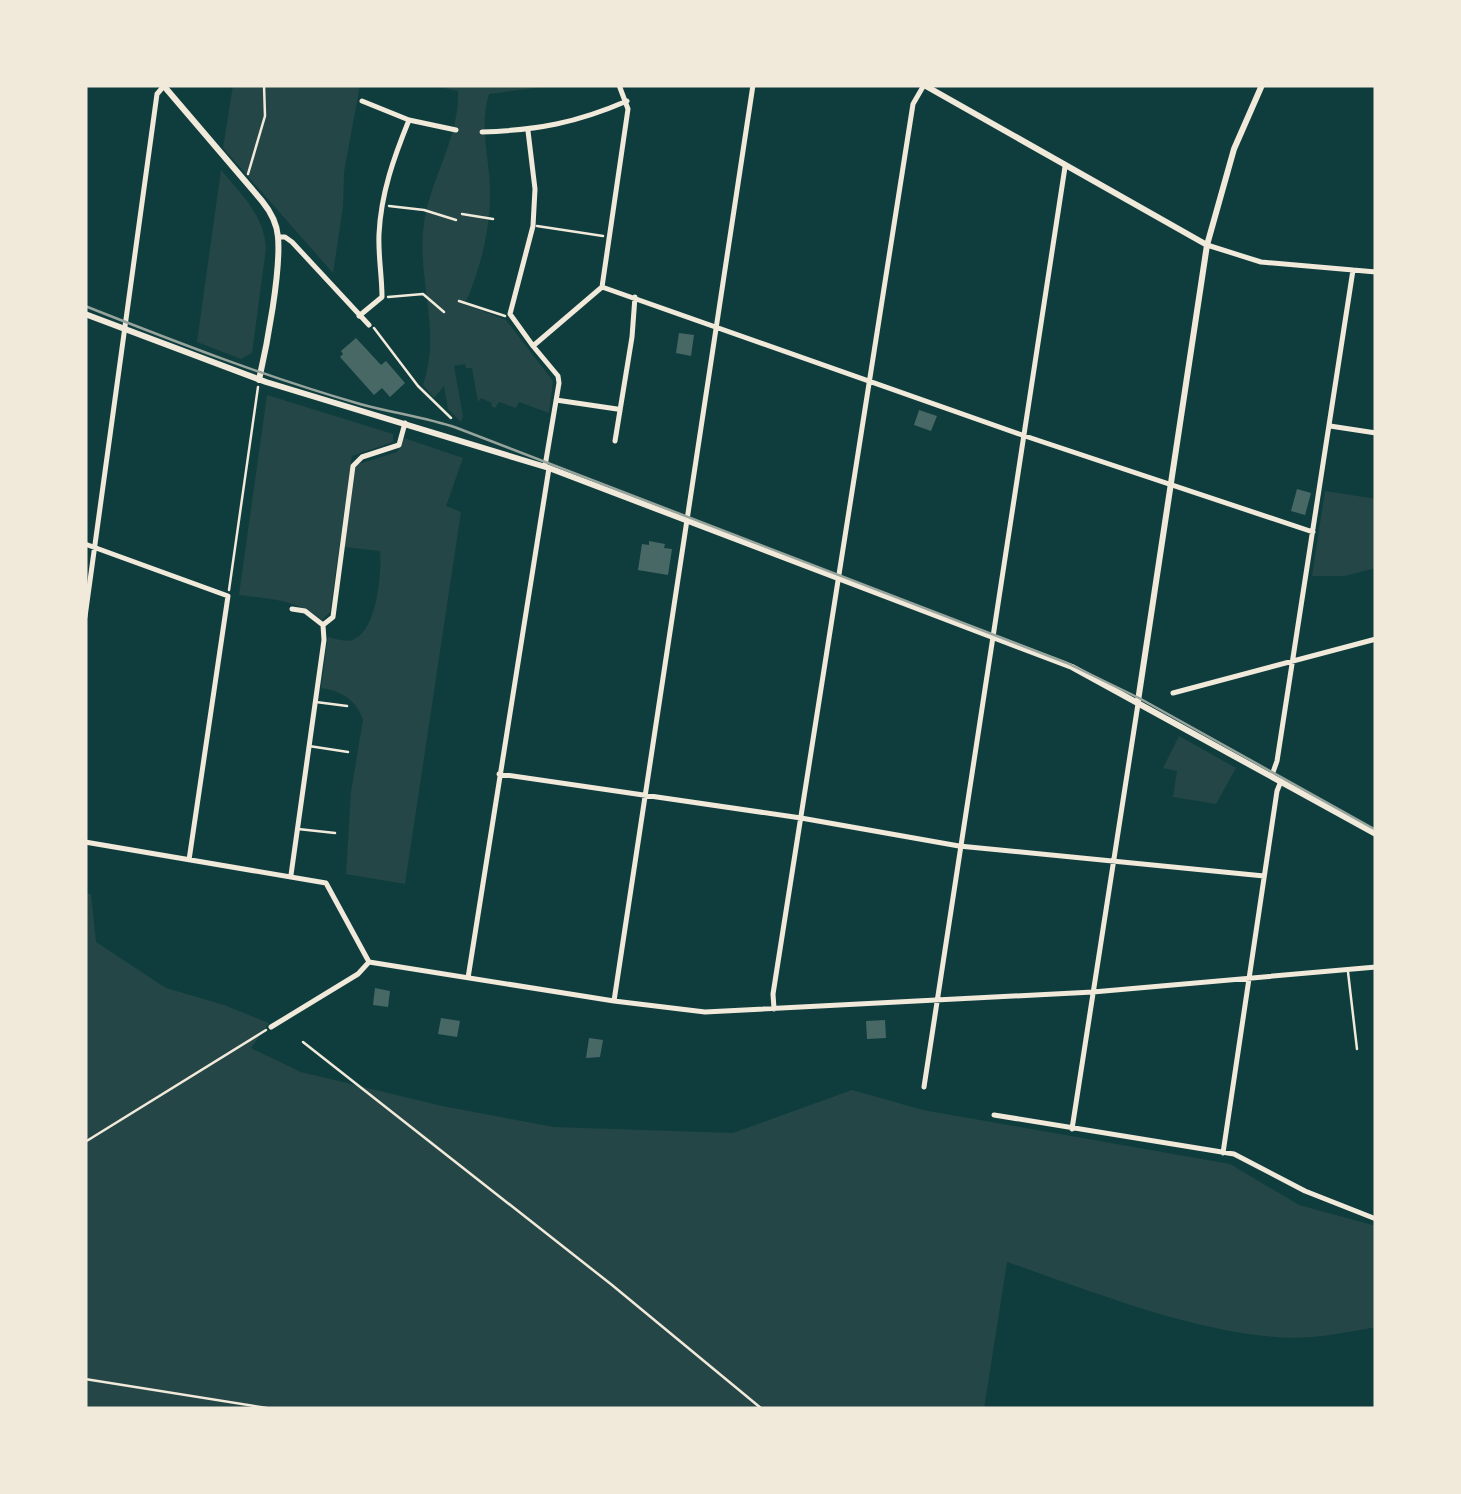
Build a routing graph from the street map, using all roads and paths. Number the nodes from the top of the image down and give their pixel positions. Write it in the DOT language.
graph roads {
  1 [pos="264,85"];
  2 [pos="619,85"];
  3 [pos="753,85"];
  4 [pos="924,85"];
  5 [pos="1262,85"];
  6 [pos="164,86"];
  7 [pos="362,100"];
  8 [pos="627,101"];
  9 [pos="409,120"];
  10 [pos="456,130"];
  11 [pos="528,130"];
  12 [pos="482,132"];
  13 [pos="1066,167"];
  14 [pos="248,176"];
  15 [pos="382,205"];
  16 [pos="462,214"];
  17 [pos="493,219"];
  18 [pos="456,220"];
  19 [pos="533,226"];
  20 [pos="610,236"];
  21 [pos="278,237"];
  22 [pos="1208,245"];
  23 [pos="1353,270"];
  24 [pos="1376,272"];
  25 [pos="602,287"];
  26 [pos="382,297"];
  27 [pos="635,297"];
  28 [pos="459,300"];
  29 [pos="444,312"];
  30 [pos="85,314"];
  31 [pos="510,314"];
  32 [pos="360,316"];
  33 [pos="369,325"];
  34 [pos="716,327"];
  35 [pos="126,329"];
  36 [pos="533,346"];
  37 [pos="870,380"];
  38 [pos="259,383"];
  39 [pos="556,400"];
  40 [pos="619,410"];
  41 [pos="451,418"];
  42 [pos="405,423"];
  43 [pos="1330,426"];
  44 [pos="1376,433"];
  45 [pos="1022,435"];
  46 [pos="615,441"];
  47 [pos="547,467"];
  48 [pos="1170,485"];
  49 [pos="687,520"];
  50 [pos="1313,532"];
  51 [pos="85,544"];
  52 [pos="95,548"];
  53 [pos="838,577"];
  54 [pos="228,596"];
  55 [pos="292,609"];
  56 [pos="85,617"];
  57 [pos="322,625"];
  58 [pos="992,636"];
  59 [pos="1376,639"];
  60 [pos="1294,660"];
  61 [pos="1174,692"];
  62 [pos="1138,701"];
  63 [pos="314,702"];
  64 [pos="347,706"];
  65 [pos="308,746"];
  66 [pos="348,752"];
  67 [pos="499,774"];
  68 [pos="1272,776"];
  69 [pos="1281,781"];
  70 [pos="644,798"];
  71 [pos="801,818"];
  72 [pos="296,828"];
  73 [pos="335,834"];
  74 [pos="1376,834"];
  75 [pos="85,842"];
  76 [pos="959,846"];
  77 [pos="189,860"];
  78 [pos="1114,861"];
  79 [pos="290,874"];
  80 [pos="1264,876"];
  81 [pos="369,962"];
  82 [pos="1376,967"];
  83 [pos="1348,970"];
  84 [pos="468,978"];
  85 [pos="1251,980"];
  86 [pos="1093,992"];
  87 [pos="937,999"];
  88 [pos="614,1001"];
  89 [pos="774,1009"];
  90 [pos="271,1027"];
  91 [pos="304,1042"];
  92 [pos="1357,1049"];
  93 [pos="924,1087"];
  94 [pos="994,1115"];
  95 [pos="1072,1129"];
  96 [pos="85,1142"];
  97 [pos="1223,1153"];
  98 [pos="1376,1219"];
  99 [pos="85,1379"];
  100 [pos="273,1409"];
  101 [pos="762,1409"];
  1 -- 14 [label="path"];
  2 -- 8 [label="street"];
  3 -- 34 [label="street"];
  4 -- 13 [label="street"];
  4 -- 37 [label="street"];
  5 -- 22 [label="street"];
  6 -- 21 [label="street"];
  6 -- 35 [label="street"];
  7 -- 9 [label="street"];
  8 -- 11 [label="street"];
  8 -- 20 [label="street"];
  9 -- 10 [label="street"];
  9 -- 15 [label="street"];
  11 -- 12 [label="street"];
  11 -- 19 [label="street"];
  13 -- 22 [label="street"];
  13 -- 45 [label="street"];
  15 -- 18 [label="path"];
  15 -- 26 [label="street"];
  16 -- 17 [label="path"];
  19 -- 20 [label="path"];
  19 -- 31 [label="street"];
  20 -- 25 [label="street"];
  21 -- 32 [label="street"];
  21 -- 38 [label="street"];
  22 -- 23 [label="street"];
  22 -- 48 [label="street"];
  23 -- 24 [label="street"];
  23 -- 43 [label="street"];
  25 -- 27 [label="street"];
  25 -- 36 [label="street"];
  26 -- 29 [label="path"];
  26 -- 32 [label="street"];
  27 -- 34 [label="street"];
  27 -- 40 [label="street"];
  28 -- 31 [label="path"];
  30 -- 35 [label="street"];
  31 -- 36 [label="street"];
  32 -- 33 [label="street"];
  33 -- 41 [label="path"];
  34 -- 37 [label="street"];
  34 -- 49 [label="street"];
  35 -- 38 [label="street"];
  35 -- 52 [label="street"];
  36 -- 39 [label="street"];
  37 -- 45 [label="street"];
  37 -- 53 [label="street"];
  38 -- 42 [label="street"];
  38 -- 54 [label="path"];
  39 -- 40 [label="street"];
  39 -- 47 [label="street"];
  40 -- 46 [label="street"];
  42 -- 47 [label="street"];
  42 -- 57 [label="street"];
  43 -- 44 [label="street"];
  43 -- 50 [label="street"];
  45 -- 48 [label="street"];
  45 -- 58 [label="street"];
  47 -- 49 [label="street"];
  47 -- 67 [label="street"];
  48 -- 50 [label="street"];
  48 -- 62 [label="street"];
  49 -- 53 [label="street"];
  49 -- 70 [label="street"];
  50 -- 60 [label="street"];
  51 -- 52 [label="street"];
  52 -- 54 [label="street"];
  52 -- 56 [label="street"];
  53 -- 58 [label="street"];
  53 -- 71 [label="street"];
  54 -- 77 [label="street"];
  55 -- 57 [label="street"];
  57 -- 63 [label="street"];
  58 -- 62 [label="street"];
  58 -- 76 [label="street"];
  59 -- 60 [label="street"];
  60 -- 61 [label="street"];
  60 -- 68 [label="street"];
  62 -- 68 [label="street"];
  62 -- 78 [label="street"];
  63 -- 64 [label="lane"];
  63 -- 65 [label="street"];
  65 -- 66 [label="lane"];
  65 -- 72 [label="street"];
  67 -- 70 [label="street"];
  67 -- 84 [label="street"];
  68 -- 69 [label="street"];
  69 -- 74 [label="street"];
  69 -- 80 [label="street"];
  70 -- 71 [label="street"];
  70 -- 88 [label="street"];
  71 -- 76 [label="street"];
  71 -- 89 [label="street"];
  72 -- 73 [label="lane"];
  72 -- 79 [label="street"];
  75 -- 77 [label="street"];
  76 -- 78 [label="street"];
  76 -- 87 [label="street"];
  77 -- 79 [label="street"];
  78 -- 80 [label="street"];
  78 -- 86 [label="street"];
  79 -- 81 [label="street"];
  80 -- 85 [label="street"];
  81 -- 84 [label="street"];
  81 -- 90 [label="street"];
  82 -- 83 [label="street"];
  83 -- 85 [label="street"];
  83 -- 92 [label="lane"];
  84 -- 88 [label="street"];
  85 -- 86 [label="street"];
  85 -- 97 [label="street"];
  86 -- 87 [label="street"];
  86 -- 95 [label="street"];
  87 -- 89 [label="street"];
  87 -- 93 [label="street"];
  88 -- 89 [label="street"];
  90 -- 96 [label="path"];
  91 -- 101 [label="path"];
  94 -- 95 [label="street"];
  95 -- 97 [label="street"];
  97 -- 98 [label="street"];
  99 -- 100 [label="path"];
}
